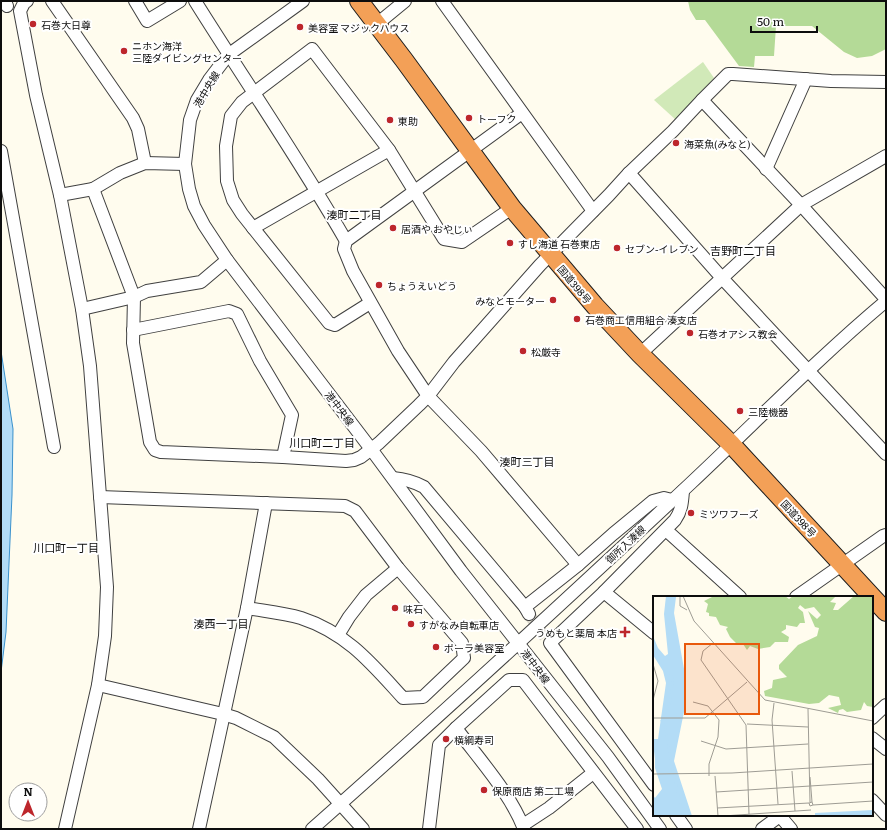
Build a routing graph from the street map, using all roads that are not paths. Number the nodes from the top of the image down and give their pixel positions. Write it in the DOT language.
graph roads {
  1 [pos="27,1"];
  2 [pos="52,1"];
  3 [pos="134,1"];
  4 [pos="180,1"];
  5 [pos="195,1"];
  6 [pos="359,1"];
  7 [pos="405,1"];
  8 [pos="442,1"];
  9 [pos="296,3"];
  10 [pos="377,24"];
  11 [pos="228,55"];
  12 [pos="806,79"];
  13 [pos="886,82"];
  14 [pos="253,92"];
  15 [pos="702,100"];
  16 [pos="522,113"];
  17 [pos="1,150"];
  18 [pos="389,150"];
  19 [pos="471,151"];
  20 [pos="886,156"];
  21 [pos="145,163"];
  22 [pos="185,164"];
  23 [pos="766,169"];
  24 [pos="629,173"];
  25 [pos="93,189"];
  26 [pos="317,190"];
  27 [pos="415,191"];
  28 [pos="60,195"];
  29 [pos="800,205"];
  30 [pos="512,208"];
  31 [pos="593,211"];
  32 [pos="253,228"];
  33 [pos="346,241"];
  34 [pos="550,254"];
  35 [pos="226,260"];
  36 [pos="722,278"];
  37 [pos="134,297"];
  38 [pos="886,300"];
  39 [pos="370,303"];
  40 [pos="82,309"];
  41 [pos="133,330"];
  42 [pos="640,354"];
  43 [pos="809,371"];
  44 [pos="428,396"];
  45 [pos="732,445"];
  46 [pos="54,447"];
  47 [pos="372,449"];
  48 [pos="886,454"];
  49 [pos="283,457"];
  50 [pos="393,478"];
  51 [pos="683,491"];
  52 [pos="100,497"];
  53 [pos="672,500"];
  54 [pos="266,503"];
  55 [pos="666,530"];
  56 [pos="886,535"];
  57 [pos="578,565"];
  58 [pos="842,566"];
  59 [pos="398,568"];
  60 [pos="604,592"];
  61 [pos="739,596"];
  62 [pos="797,596"];
  63 [pos="871,596"];
  64 [pos="873,598"];
  65 [pos="247,608"];
  66 [pos="886,612"];
  67 [pos="653,632"];
  68 [pos="338,635"];
  69 [pos="519,643"];
  70 [pos="98,685"];
  71 [pos="886,705"];
  72 [pos="223,714"];
  73 [pos="873,717"];
  74 [pos="456,728"];
  75 [pos="873,739"];
  76 [pos="886,749"];
  77 [pos="593,773"];
  78 [pos="653,784"];
  79 [pos="873,801"];
  80 [pos="340,804"];
  81 [pos="884,809"];
  82 [pos="677,816"];
  83 [pos="780,816"];
  84 [pos="782,816"];
  85 [pos="523,827"];
  86 [pos="65,829"];
  87 [pos="199,829"];
  88 [pos="312,829"];
  89 [pos="363,829"];
  90 [pos="429,829"];
  91 [pos="637,829"];
  92 [pos="660,829"];
  93 [pos="686,829"];
  94 [pos="762,829"];
  95 [pos="791,829"];
  1 -- 28 [label="street"];
  2 -- 21 [label="street"];
  3 -- 4 [label="street"];
  5 -- 11 [label="street"];
  6 -- 10 [label="highway, 国道398号"];
  7 -- 10 [label="street"];
  8 -- 16 [label="street"];
  9 -- 11 [label="street, 港中央線"];
  10 -- 19 [label="highway, 国道398号"];
  11 -- 14 [label="street"];
  11 -- 22 [label="street, 港中央線"];
  12 -- 13 [label="street"];
  12 -- 15 [label="street"];
  12 -- 23 [label="street"];
  14 -- 18 [label="street"];
  14 -- 26 [label="street"];
  14 -- 32 [label="street"];
  15 -- 23 [label="street"];
  15 -- 24 [label="street"];
  16 -- 19 [label="street"];
  16 -- 31 [label="street"];
  17 -- 46 [label="street"];
  18 -- 26 [label="street"];
  18 -- 27 [label="street"];
  19 -- 27 [label="street"];
  19 -- 30 [label="highway, 国道398号"];
  20 -- 29 [label="street"];
  21 -- 22 [label="street"];
  21 -- 25 [label="street"];
  22 -- 35 [label="street, 港中央線"];
  23 -- 29 [label="street"];
  24 -- 31 [label="street"];
  24 -- 36 [label="street"];
  25 -- 28 [label="street"];
  25 -- 37 [label="street"];
  26 -- 32 [label="street"];
  26 -- 33 [label="street"];
  27 -- 30 [label="street"];
  27 -- 33 [label="street"];
  28 -- 40 [label="street"];
  29 -- 36 [label="street"];
  29 -- 38 [label="street"];
  30 -- 34 [label="highway, 国道398号"];
  31 -- 34 [label="street"];
  32 -- 39 [label="street"];
  33 -- 39 [label="street"];
  34 -- 42 [label="highway, 国道398号"];
  34 -- 44 [label="street"];
  35 -- 37 [label="street"];
  35 -- 47 [label="street, 港中央線"];
  36 -- 42 [label="street"];
  36 -- 43 [label="street"];
  37 -- 40 [label="street"];
  37 -- 41 [label="street"];
  38 -- 43 [label="street, 御所入湊線"];
  39 -- 44 [label="street"];
  40 -- 52 [label="street"];
  41 -- 49 [label="street"];
  41 -- 49 [label="street"];
  42 -- 45 [label="highway, 国道398号"];
  43 -- 45 [label="street, 御所入湊線"];
  43 -- 48 [label="street"];
  44 -- 47 [label="street"];
  44 -- 57 [label="street"];
  45 -- 51 [label="street, 御所入湊線"];
  45 -- 58 [label="highway, 国道398号"];
  47 -- 49 [label="street"];
  47 -- 50 [label="street, 港中央線"];
  50 -- 57 [label="street"];
  50 -- 69 [label="street, 港中央線"];
  51 -- 53 [label="street, 御所入湊線"];
  51 -- 55 [label="street"];
  52 -- 54 [label="street"];
  52 -- 70 [label="street"];
  53 -- 57 [label="street"];
  53 -- 69 [label="street, 御所入湊線"];
  54 -- 59 [label="street"];
  54 -- 65 [label="street"];
  55 -- 60 [label="street"];
  55 -- 61 [label="street"];
  56 -- 58 [label="street"];
  58 -- 62 [label="street"];
  58 -- 63 [label="highway, 国道398号"];
  59 -- 68 [label="street"];
  59 -- 68 [label="street"];
  60 -- 67 [label="street"];
  60 -- 78 [label="street"];
  64 -- 66 [label="highway, 国道398号"];
  65 -- 68 [label="street"];
  65 -- 72 [label="street"];
  69 -- 80 [label="street, 御所入湊線"];
  69 -- 92 [label="street, 港中央線"];
  70 -- 72 [label="street"];
  70 -- 86 [label="street"];
  71 -- 73 [label="street"];
  72 -- 80 [label="street"];
  72 -- 87 [label="street"];
  74 -- 77 [label="street"];
  74 -- 85 [label="street"];
  74 -- 90 [label="street"];
  75 -- 76 [label="street"];
  77 -- 85 [label="street"];
  77 -- 91 [label="street"];
  79 -- 81 [label="street"];
  80 -- 88 [label="street, 御所入湊線"];
  80 -- 89 [label="street"];
  82 -- 93 [label="street"];
  83 -- 94 [label="street"];
  84 -- 95 [label="street"];
}
